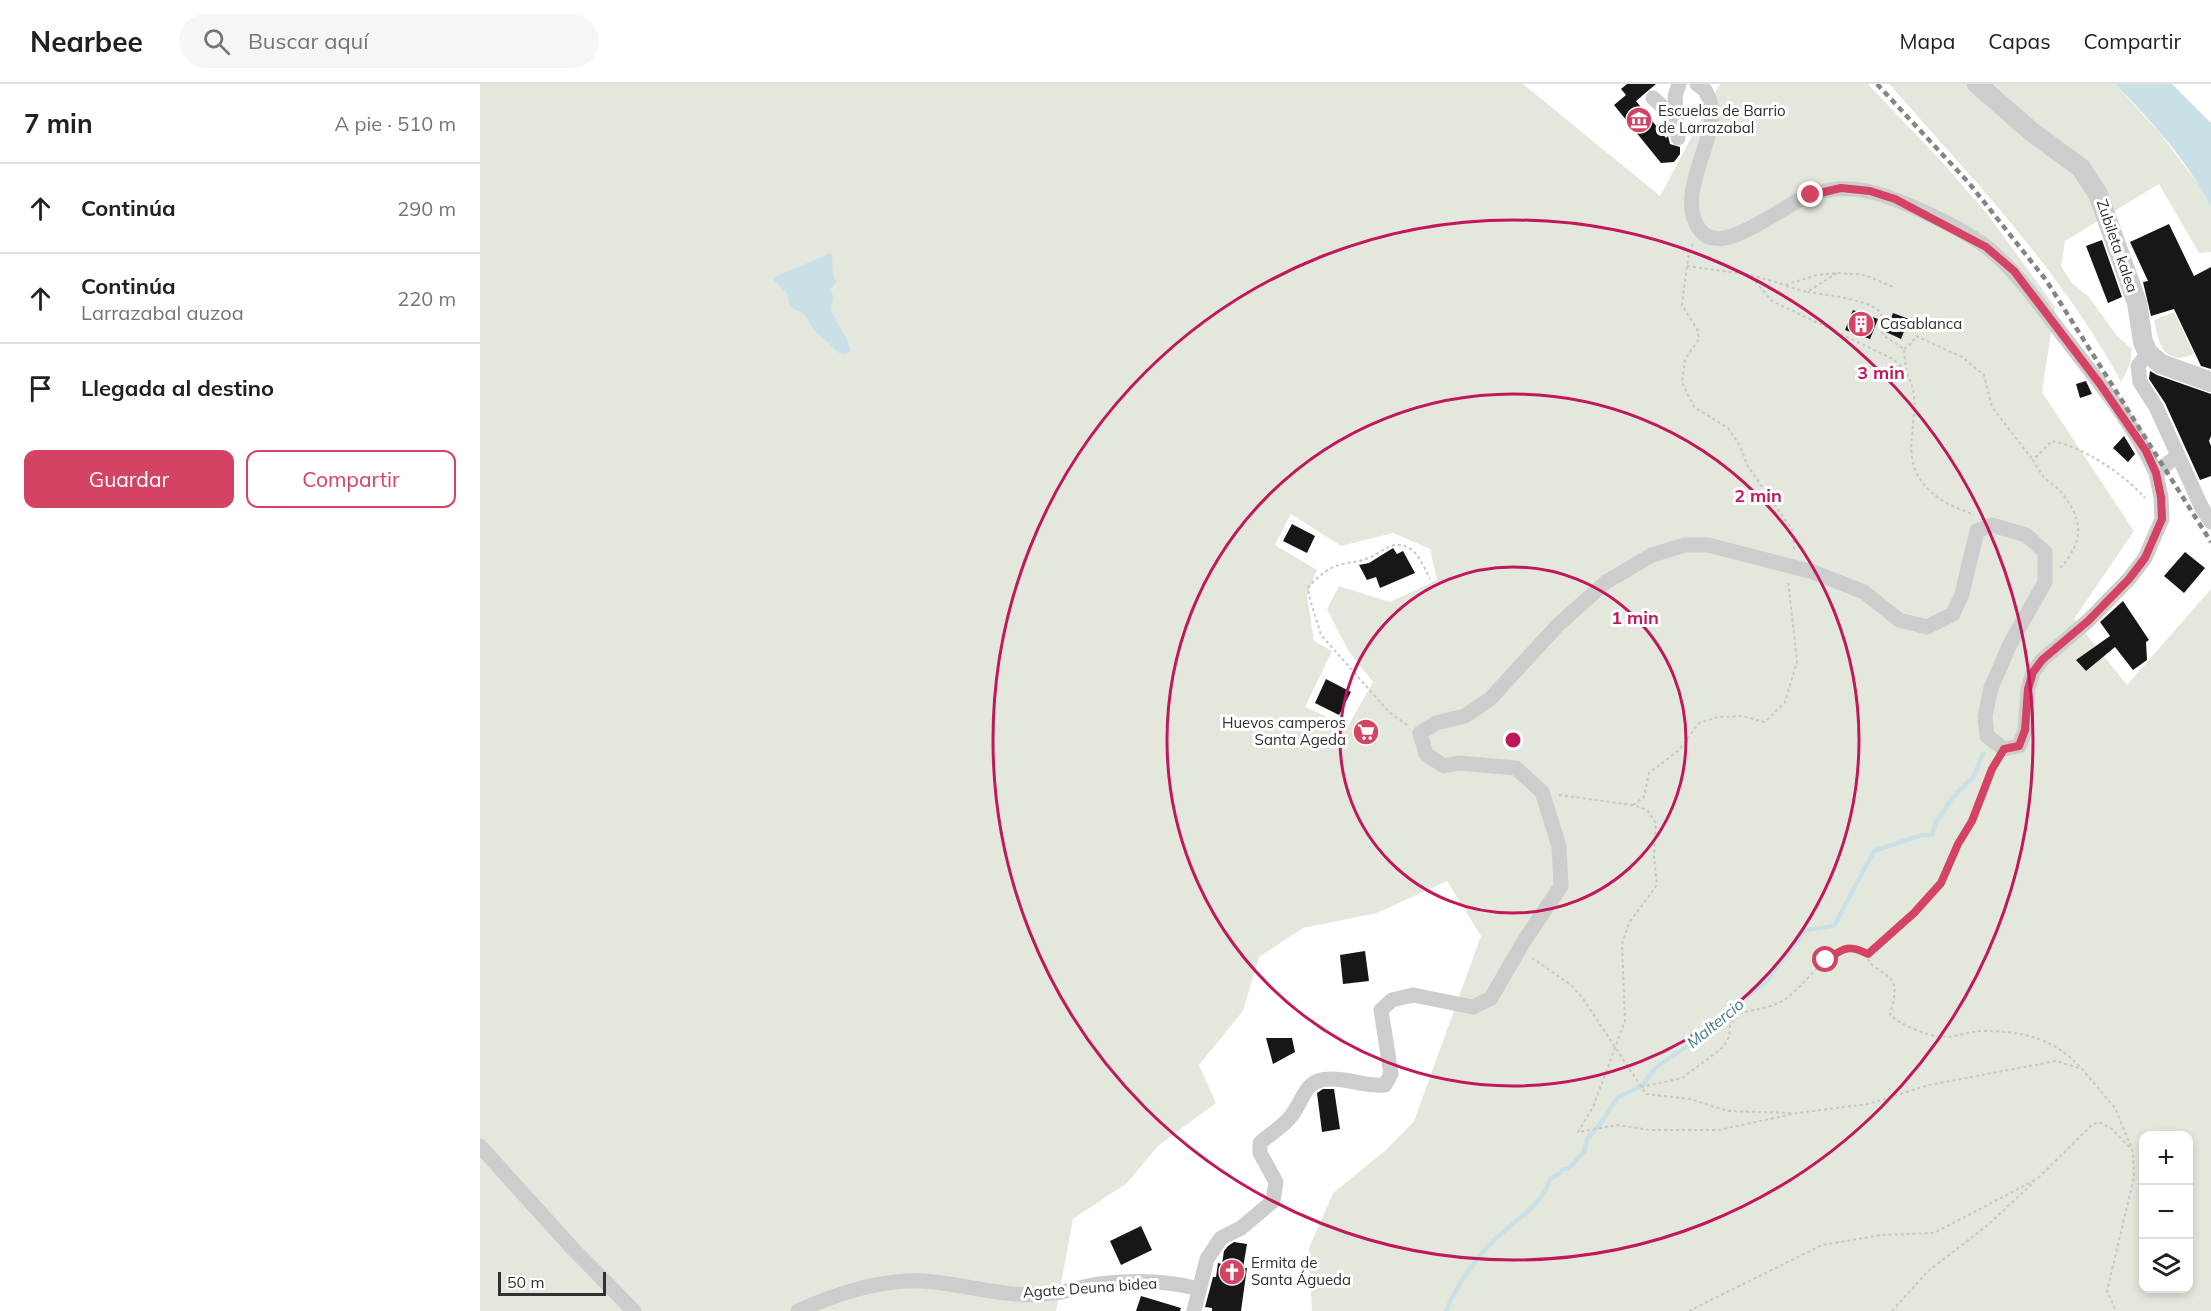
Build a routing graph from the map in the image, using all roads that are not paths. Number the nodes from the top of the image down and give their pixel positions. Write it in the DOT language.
graph roads {
  1 [pos="1679,84"];
  2 [pos="1697,84"];
  3 [pos="1977,84"];
  4 [pos="1653,98"];
  5 [pos="1675,117"];
  6 [pos="1678,138"];
  7 [pos="2148,353"];
  8 [pos="2211,382"];
  9 [pos="2178,454"];
  10 [pos="2156,473"];
  11 [pos="2211,522"];
  12 [pos="480,1146"];
  13 [pos="1199,1288"];
  14 [pos="634,1311"];
  15 [pos="798,1311"];
  16 [pos="1194,1311"];
  1 -- 5 [label="street"];
  2 -- 10 [label="street"];
  3 -- 7 [label="street, Zubileta kalea"];
  4 -- 5 [label="street"];
  5 -- 6 [label="street"];
  7 -- 8 [label="street"];
  7 -- 9 [label="street"];
  9 -- 10 [label="street"];
  9 -- 11 [label="street"];
  10 -- 13 [label="street"];
  12 -- 14 [label="street"];
  13 -- 15 [label="street, Agate Deuna bidea"];
  13 -- 16 [label="street"];
}
